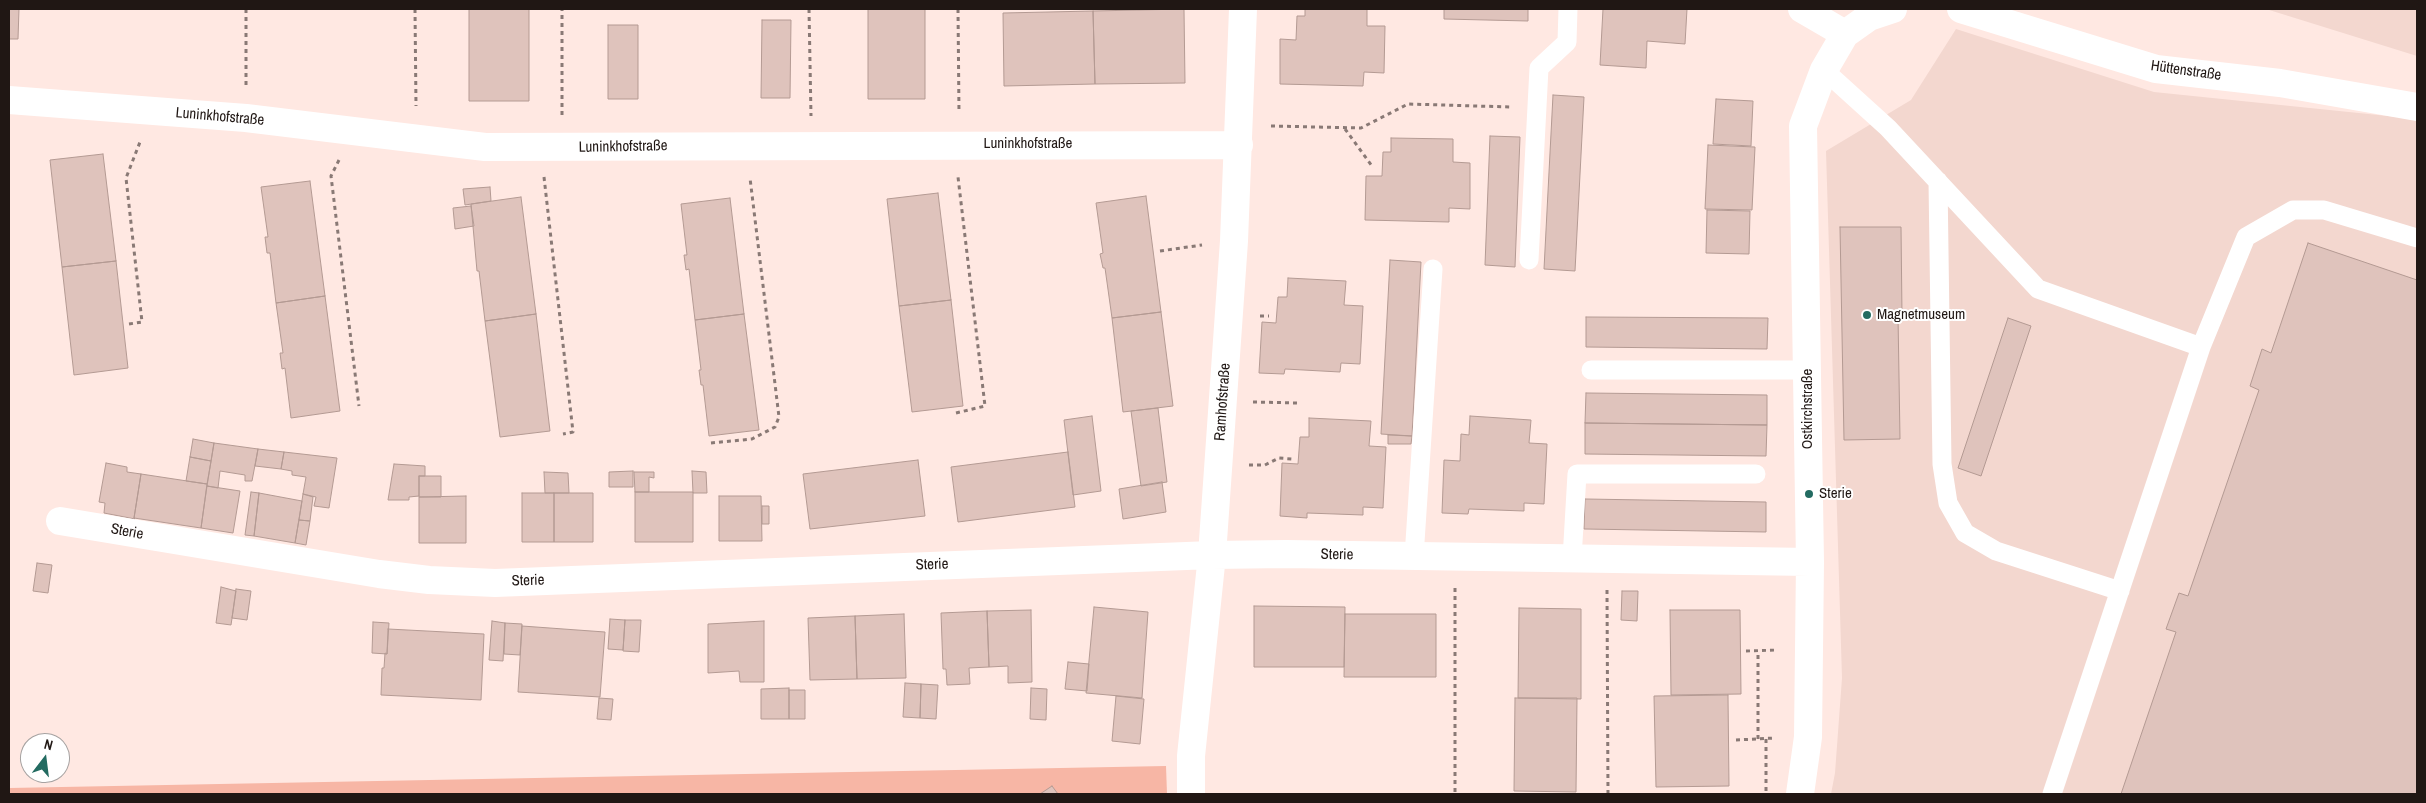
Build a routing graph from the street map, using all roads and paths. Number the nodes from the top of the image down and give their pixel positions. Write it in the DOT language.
graph roads {
  1 [pos="246,9"];
  2 [pos="415,9"];
  3 [pos="562,9"];
  4 [pos="809,9"];
  5 [pos="958,9"];
  6 [pos="1243,9"];
  7 [pos="1568,9"];
  8 [pos="1802,9"];
  9 [pos="1893,9"];
  10 [pos="1962,9"];
  11 [pos="1845,34"];
  12 [pos="1824,70"];
  13 [pos="9,100"];
  14 [pos="2417,107"];
  15 [pos="1537,109"];
  16 [pos="143,110"];
  17 [pos="246,118"];
  18 [pos="1344,128"];
  19 [pos="340,130"];
  20 [pos="1240,135"];
  21 [pos="416,138"];
  22 [pos="957,145"];
  23 [pos="746,146"];
  24 [pos="812,146"];
  25 [pos="551,148"];
  26 [pos="1372,166"];
  27 [pos="1938,181"];
  28 [pos="2417,238"];
  29 [pos="1234,241"];
  30 [pos="1160,250"];
  31 [pos="1529,260"];
  32 [pos="1433,269"];
  33 [pos="129,324"];
  34 [pos="2201,347"];
  35 [pos="1591,370"];
  36 [pos="1808,370"];
  37 [pos="1223,401"];
  38 [pos="1298,402"];
  39 [pos="359,406"];
  40 [pos="956,413"];
  41 [pos="563,434"];
  42 [pos="710,443"];
  43 [pos="1292,459"];
  44 [pos="1218,465"];
  45 [pos="1756,474"];
  46 [pos="60,521"];
  47 [pos="1212,555"];
  48 [pos="1414,557"];
  49 [pos="1455,558"];
  50 [pos="1572,559"];
  51 [pos="1607,560"];
  52 [pos="1810,562"];
  53 [pos="2120,591"];
  54 [pos="1758,650"];
  55 [pos="1808,737"];
  56 [pos="1758,739"];
  57 [pos="1766,739"];
  58 [pos="1736,740"];
  59 [pos="1191,794"];
  60 [pos="1456,794"];
  61 [pos="1608,794"];
  62 [pos="1766,794"];
  63 [pos="1800,794"];
  64 [pos="2052,794"];
  1 -- 17 [label="path"];
  2 -- 21 [label="path"];
  3 -- 25 [label="path"];
  4 -- 24 [label="path"];
  5 -- 22 [label="path"];
  6 -- 20 [label="street, Ramhofstraße"];
  7 -- 15 [label="lane"];
  8 -- 11 [label="street"];
  9 -- 11 [label="street"];
  10 -- 14 [label="street, Hüttenstraße"];
  11 -- 12 [label="street, Ostkirchstraße"];
  12 -- 27 [label="lane"];
  12 -- 36 [label="street, Ostkirchstraße"];
  13 -- 16 [label="street, Luninkhofstraße"];
  15 -- 18 [label="path"];
  15 -- 31 [label="lane"];
  16 -- 17 [label="street, Luninkhofstraße"];
  16 -- 33 [label="path"];
  17 -- 19 [label="street, Luninkhofstraße"];
  18 -- 20 [label="path"];
  18 -- 26 [label="path"];
  19 -- 21 [label="street, Luninkhofstraße"];
  19 -- 39 [label="path"];
  20 -- 22 [label="street, Luninkhofstraße"];
  20 -- 29 [label="street, Ramhofstraße"];
  21 -- 25 [label="street, Luninkhofstraße"];
  22 -- 24 [label="street, Luninkhofstraße"];
  22 -- 40 [label="path"];
  23 -- 24 [label="street, Luninkhofstraße"];
  23 -- 25 [label="street, Luninkhofstraße"];
  23 -- 42 [label="path"];
  25 -- 41 [label="path"];
  27 -- 34 [label="lane"];
  27 -- 53 [label="lane"];
  28 -- 34 [label="lane"];
  29 -- 30 [label="path"];
  29 -- 37 [label="street, Ramhofstraße"];
  32 -- 48 [label="lane"];
  34 -- 53 [label="lane"];
  35 -- 36 [label="lane"];
  36 -- 52 [label="street, Ostkirchstraße"];
  37 -- 38 [label="path"];
  37 -- 44 [label="street, Ramhofstraße"];
  43 -- 44 [label="path"];
  44 -- 47 [label="street, Ramhofstraße"];
  45 -- 50 [label="lane"];
  46 -- 47 [label="street, Sterie"];
  47 -- 48 [label="street, Sterie"];
  47 -- 59 [label="street, Ramhofstraße"];
  48 -- 49 [label="street, Sterie"];
  49 -- 50 [label="street, Sterie"];
  49 -- 60 [label="path"];
  50 -- 51 [label="street, Sterie"];
  51 -- 52 [label="street, Sterie"];
  51 -- 61 [label="path"];
  52 -- 55 [label="street, Ostkirchstraße"];
  53 -- 64 [label="lane"];
  54 -- 56 [label="path"];
  55 -- 57 [label="path"];
  55 -- 63 [label="street, Ostkirchstraße"];
  56 -- 57 [label="path"];
  56 -- 58 [label="path"];
  57 -- 62 [label="path"];
}
